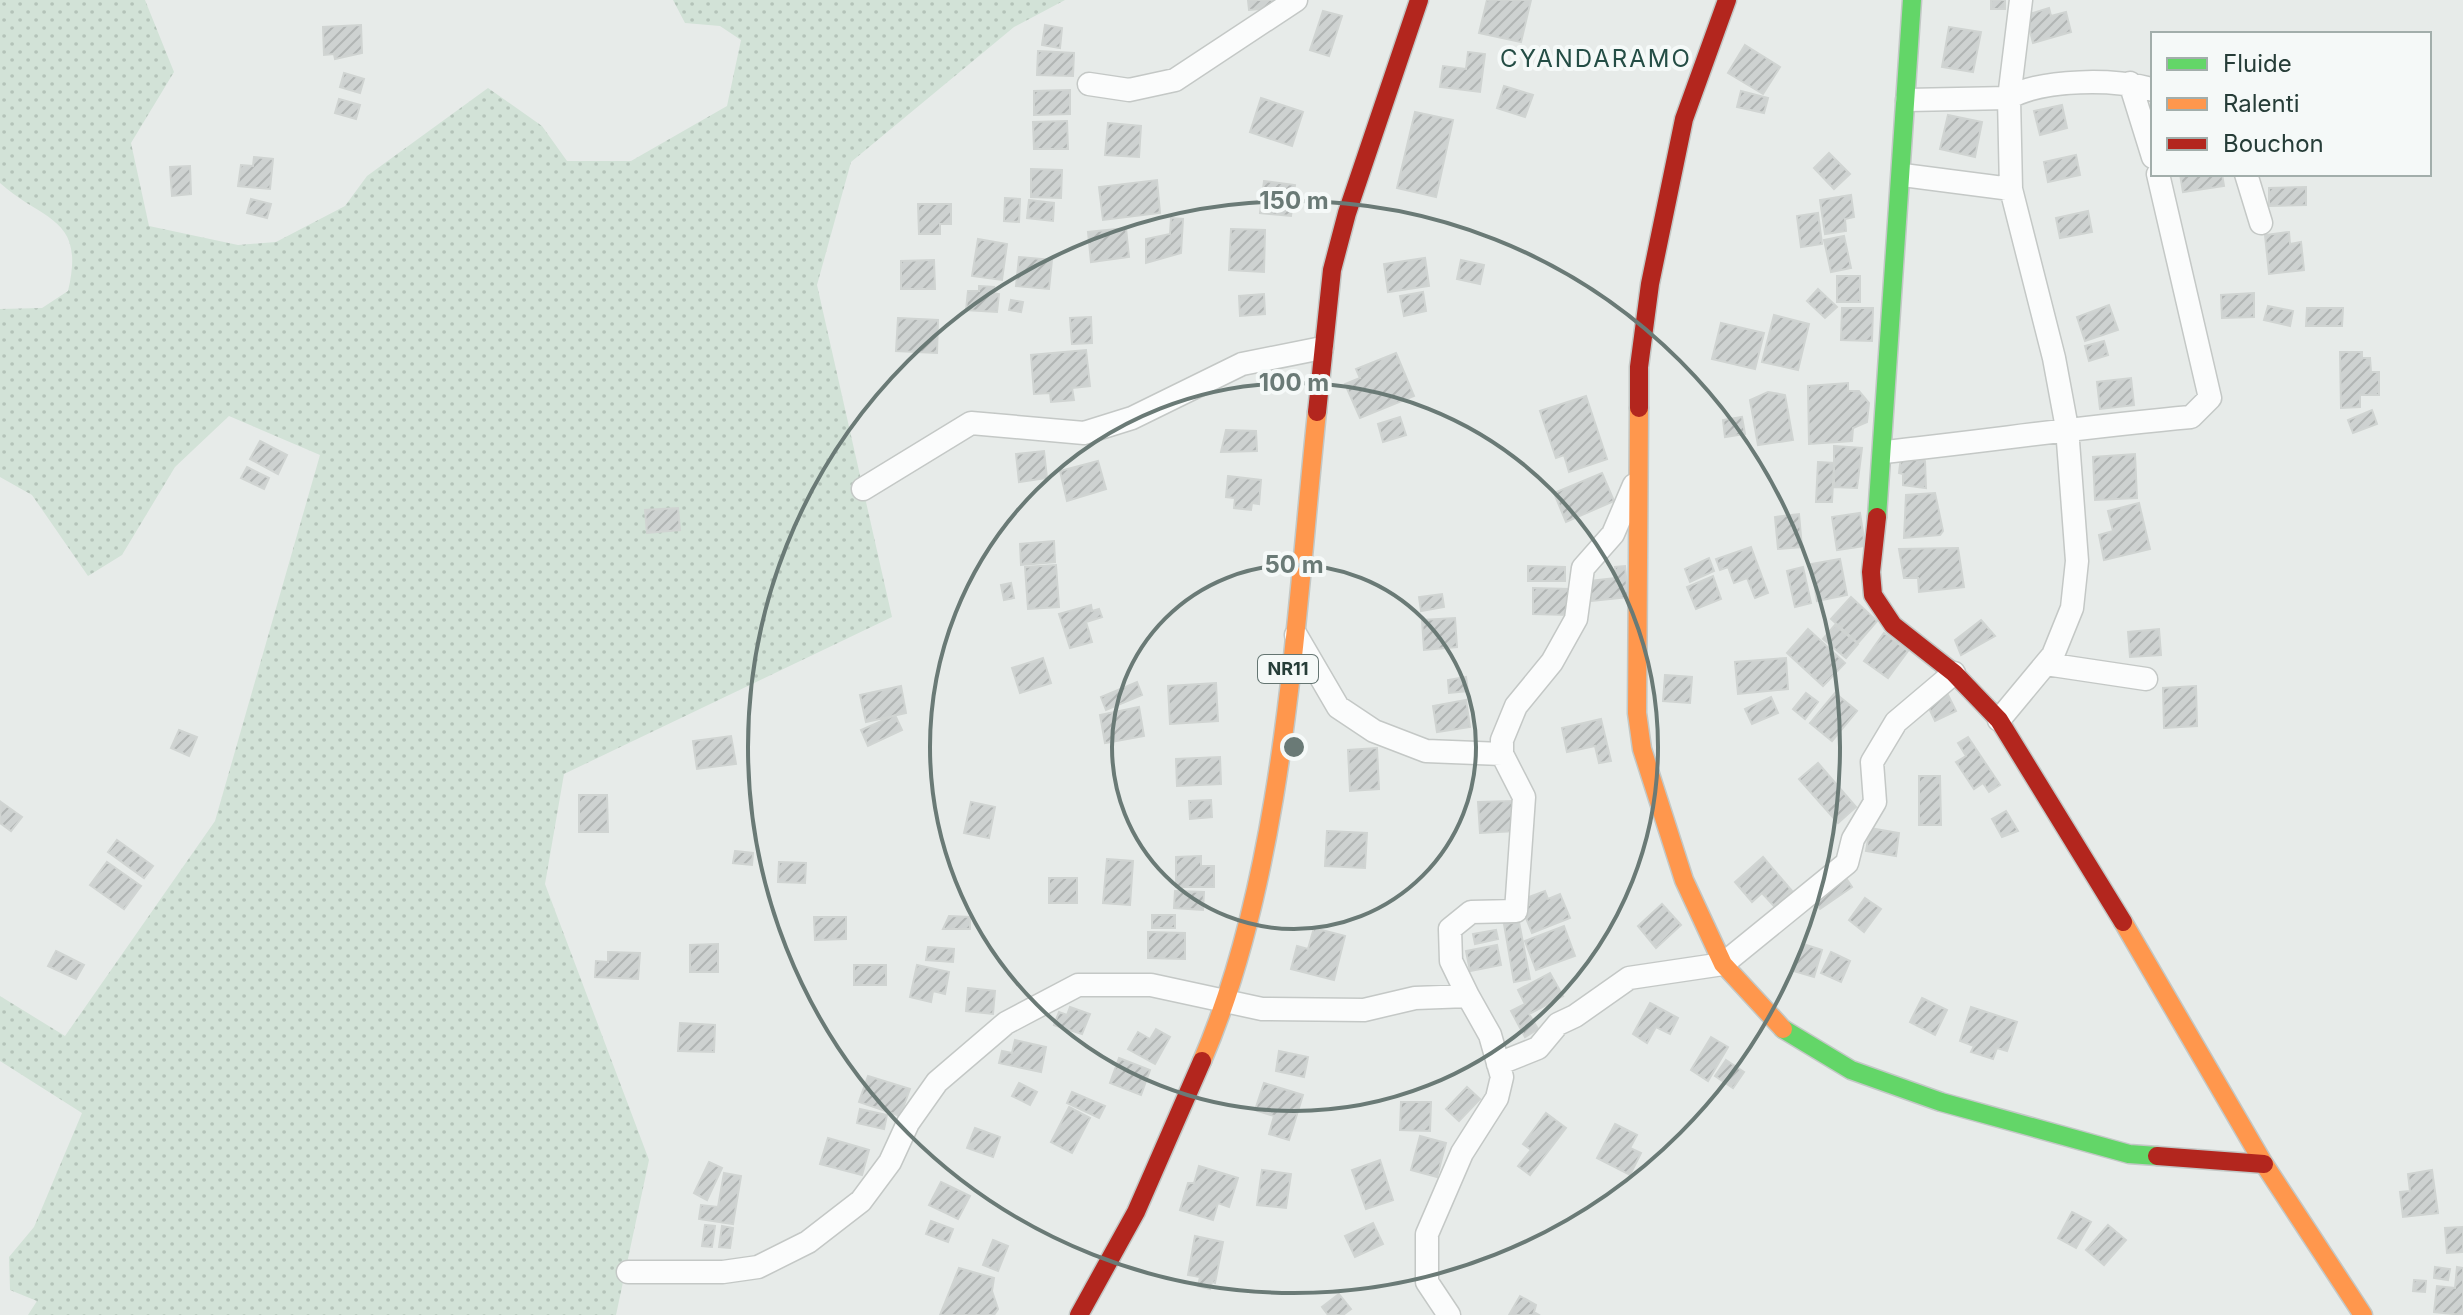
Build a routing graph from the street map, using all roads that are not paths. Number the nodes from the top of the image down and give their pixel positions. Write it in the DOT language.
graph roads {
  1 [pos="1296,0"];
  2 [pos="1419,0"];
  3 [pos="1727,0"];
  4 [pos="1912,0"];
  5 [pos="2021,0"];
  6 [pos="2130,83"];
  7 [pos="1089,84"];
  8 [pos="2151,89"];
  9 [pos="2009,98"];
  10 [pos="1907,100"];
  11 [pos="2151,151"];
  12 [pos="1903,175"];
  13 [pos="2158,176"];
  14 [pos="2247,176"];
  15 [pos="2011,189"];
  16 [pos="2261,223"];
  17 [pos="1322,348"];
  18 [pos="2067,428"];
  19 [pos="1884,452"];
  20 [pos="1638,477"];
  21 [pos="863,489"];
  22 [pos="1292,627"];
  23 [pos="2046,664"];
  24 [pos="1954,673"];
  25 [pos="2146,679"];
  26 [pos="1999,720"];
  27 [pos="1502,754"];
  28 [pos="1723,964"];
  29 [pos="1468,996"];
  30 [pos="1228,1001"];
  31 [pos="1498,1064"];
  32 [pos="2264,1164"];
  33 [pos="628,1272"];
  34 [pos="1079,1315"];
  35 [pos="1449,1315"];
  36 [pos="2363,1315"];
  1 -- 7 [label="street"];
  2 -- 17 [label="main road, NR11"];
  3 -- 20 [label="main road"];
  4 -- 10 [label="main road"];
  5 -- 9 [label="street"];
  6 -- 8 [label="street"];
  6 -- 9 [label="street"];
  6 -- 11 [label="street"];
  9 -- 10 [label="street"];
  9 -- 15 [label="street"];
  10 -- 12 [label="main road"];
  12 -- 15 [label="street"];
  12 -- 19 [label="main road"];
  13 -- 18 [label="street"];
  14 -- 16 [label="street"];
  15 -- 18 [label="street"];
  17 -- 21 [label="street"];
  17 -- 22 [label="main road, NR11"];
  18 -- 19 [label="street"];
  18 -- 23 [label="street"];
  19 -- 24 [label="main road"];
  20 -- 27 [label="street"];
  20 -- 28 [label="main road"];
  22 -- 27 [label="street"];
  22 -- 30 [label="main road, NR11"];
  23 -- 25 [label="street"];
  23 -- 26 [label="street"];
  24 -- 26 [label="main road"];
  24 -- 28 [label="street"];
  26 -- 32 [label="main road"];
  27 -- 29 [label="street"];
  28 -- 31 [label="street"];
  28 -- 32 [label="main road"];
  29 -- 30 [label="street"];
  29 -- 31 [label="street"];
  30 -- 33 [label="street"];
  30 -- 34 [label="main road, NR11"];
  31 -- 35 [label="street"];
  32 -- 36 [label="main road"];
}
